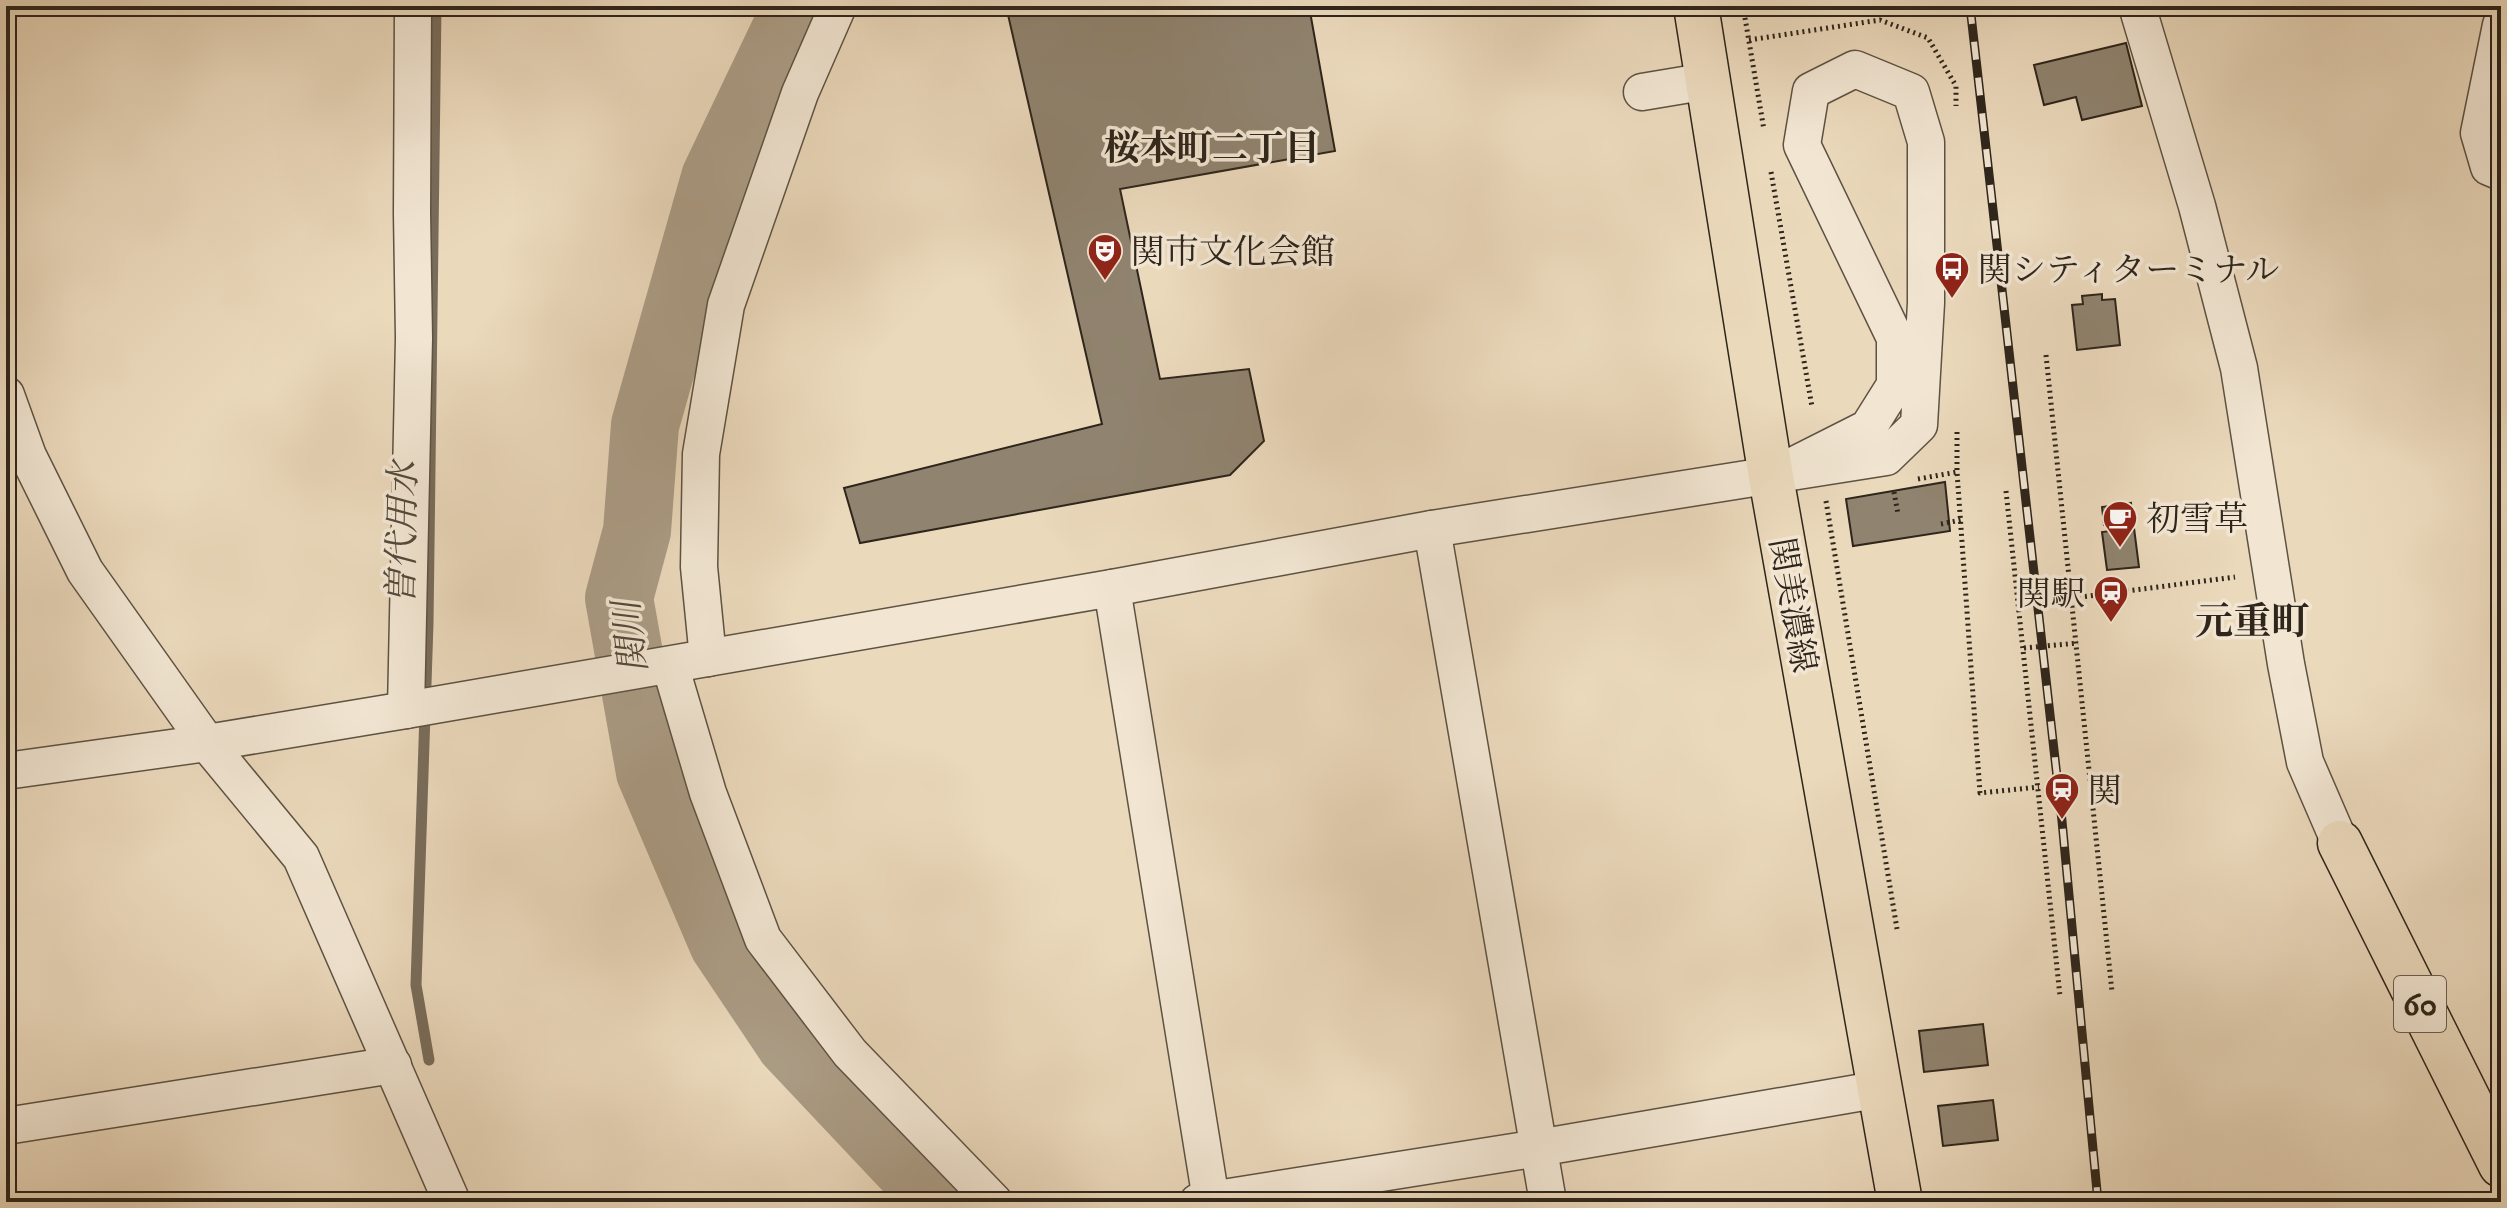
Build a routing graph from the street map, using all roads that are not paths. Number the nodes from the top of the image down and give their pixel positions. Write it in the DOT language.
graph roads {
  1 [pos="413,6"];
  2 [pos="838,6"];
  3 [pos="1696,6"];
  4 [pos="2137,6"];
  5 [pos="2501,25"];
  6 [pos="1708,81"];
  7 [pos="1642,92"];
  8 [pos="2501,172"];
  9 [pos="6,395"];
  10 [pos="17,458"];
  11 [pos="1771,477"];
  12 [pos="1432,529"];
  13 [pos="1112,588"];
  14 [pos="708,658"];
  15 [pos="670,665"];
  16 [pos="406,710"];
  17 [pos="207,743"];
  18 [pos="6,771"];
  19 [pos="2340,843"];
  20 [pos="393,1065"];
  21 [pos="1881,1089"];
  22 [pos="6,1126"];
  23 [pos="1538,1148"];
  24 [pos="2501,1165"];
  25 [pos="1205,1201"];
  26 [pos="452,1202"];
  27 [pos="994,1202"];
  28 [pos="1548,1202"];
  29 [pos="1900,1202"];
  1 -- 16 [label="street"];
  2 -- 14 [label="street"];
  3 -- 6 [label="main road, 関美濃線"];
  4 -- 19 [label="street"];
  5 -- 8 [label="street"];
  6 -- 7 [label="street"];
  6 -- 11 [label="main road, 関美濃線"];
  9 -- 10 [label="street"];
  10 -- 17 [label="street"];
  11 -- 11 [label="street"];
  11 -- 12 [label="street"];
  11 -- 21 [label="main road, 関美濃線"];
  12 -- 13 [label="street"];
  12 -- 23 [label="street"];
  13 -- 14 [label="street"];
  13 -- 25 [label="street"];
  14 -- 15 [label="street"];
  15 -- 16 [label="street"];
  15 -- 27 [label="street"];
  16 -- 17 [label="street"];
  17 -- 18 [label="street"];
  17 -- 20 [label="street"];
  19 -- 24 [label="main road, 60"];
  20 -- 22 [label="street"];
  20 -- 26 [label="street"];
  21 -- 23 [label="street"];
  21 -- 29 [label="main road, 関美濃線"];
  23 -- 25 [label="street"];
  23 -- 28 [label="street"];
}
